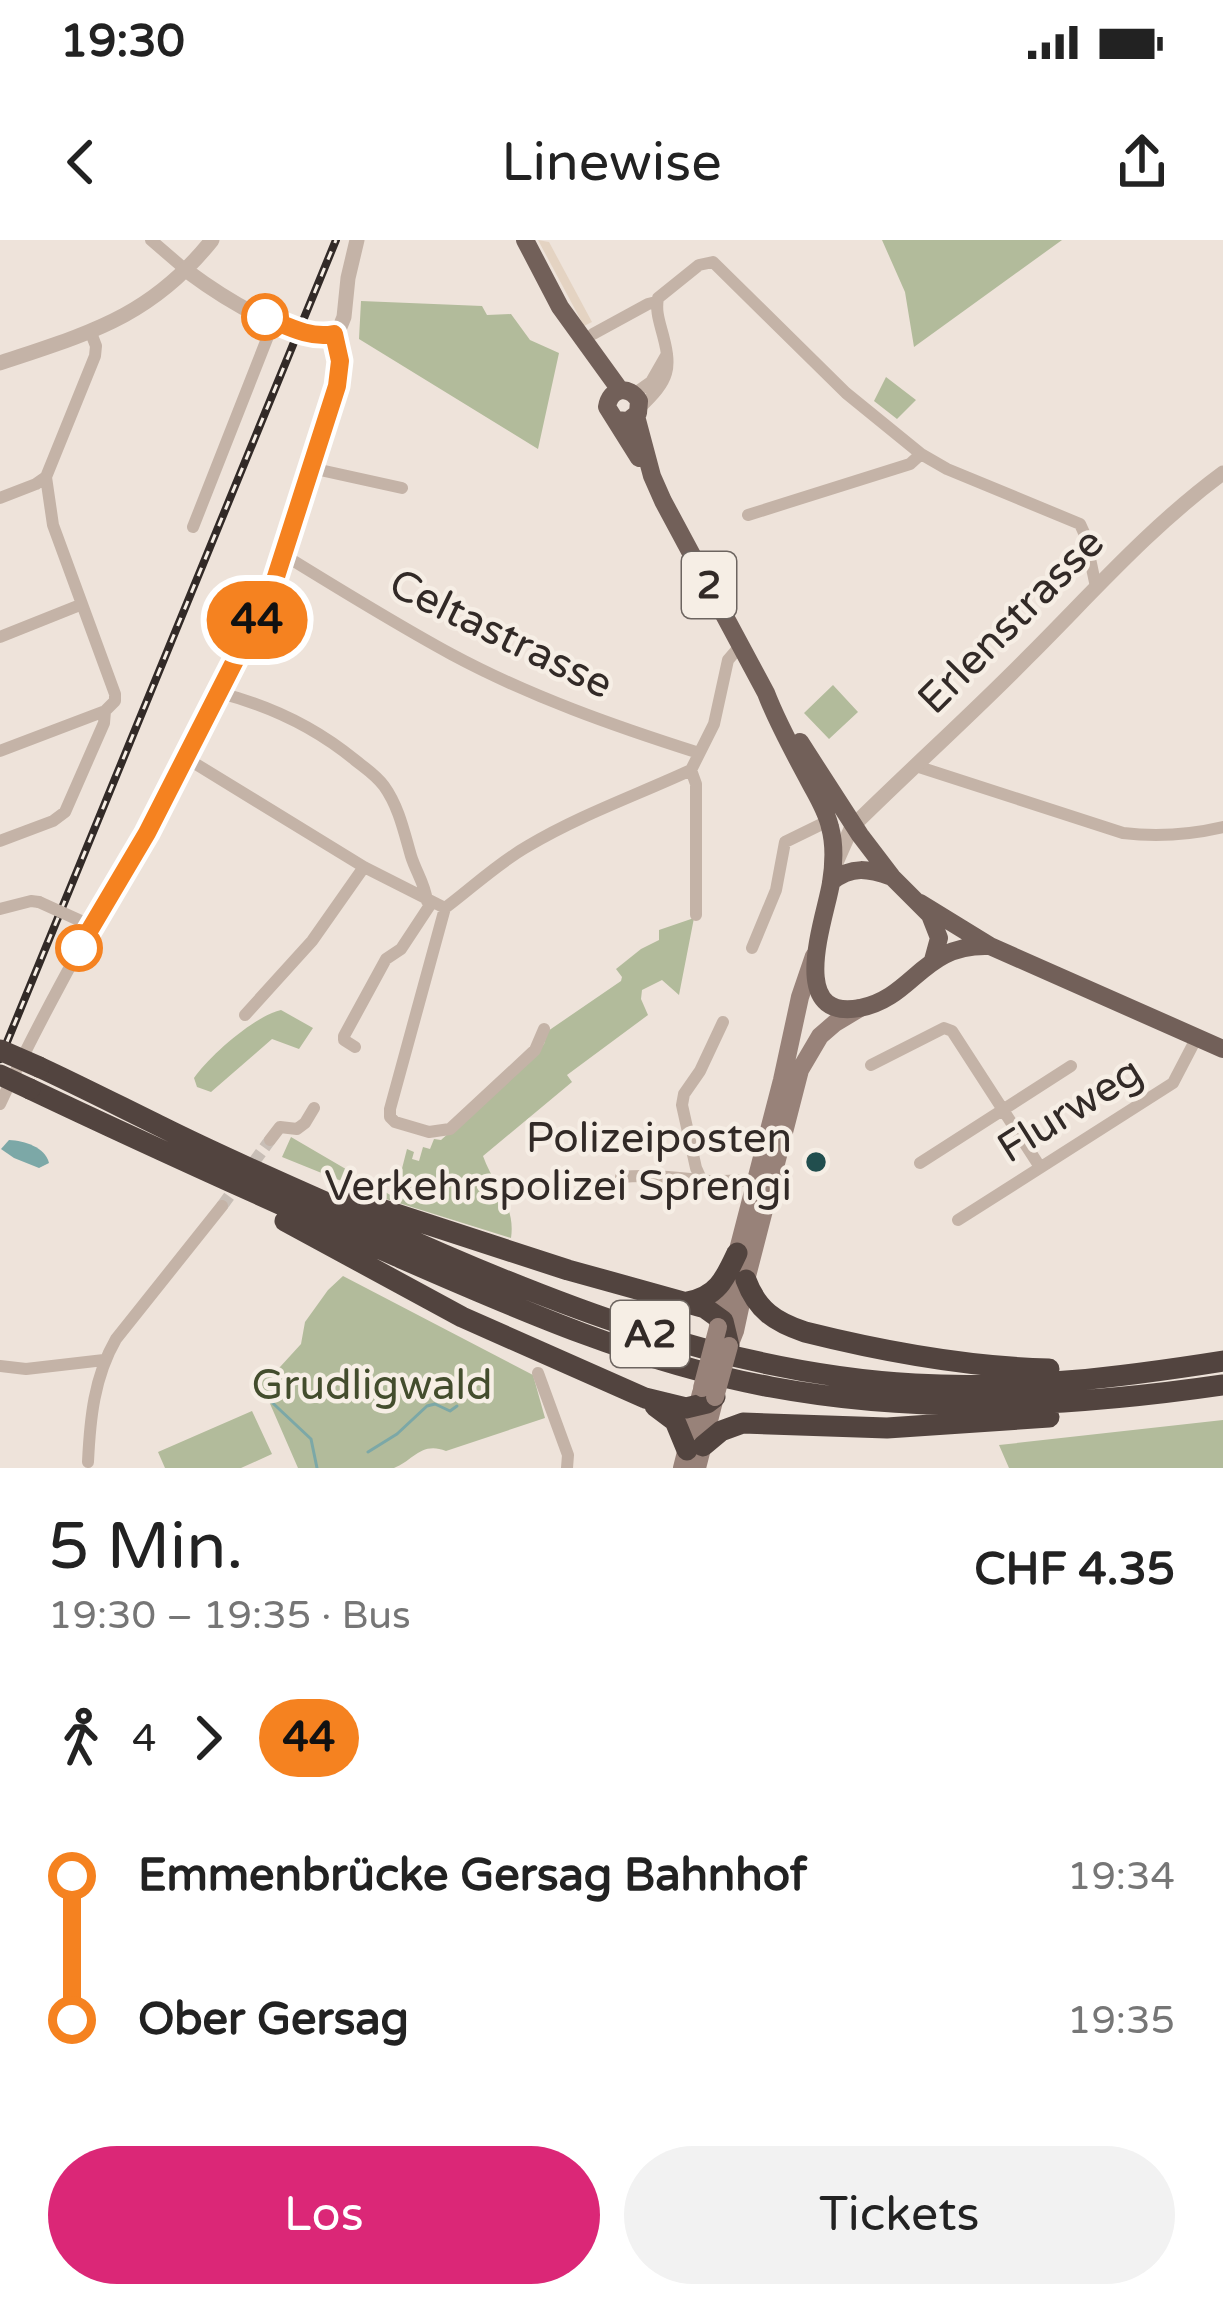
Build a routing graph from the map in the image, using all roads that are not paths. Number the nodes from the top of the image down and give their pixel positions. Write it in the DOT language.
graph roads {
  1 [pos="151,240"];
  2 [pos="212,240"];
  3 [pos="357,240"];
  4 [pos="525,240"];
  5 [pos="187,271"];
  6 [pos="656,302"];
  7 [pos="274,321"];
  8 [pos="91,333"];
  9 [pos="334,334"];
  10 [pos="593,334"];
  11 [pos="0,363"];
  12 [pos="627,402"];
  13 [pos="921,454"];
  14 [pos="311,468"];
  15 [pos="1223,473"];
  16 [pos="652,476"];
  17 [pos="46,477"];
  18 [pos="402,488"];
  19 [pos="0,498"];
  20 [pos="748,515"];
  21 [pos="194,527"];
  22 [pos="284,555"];
  23 [pos="1096,587"];
  24 [pos="80,605"];
  25 [pos="0,637"];
  26 [pos="740,645"];
  27 [pos="220,693"];
  28 [pos="766,693"];
  29 [pos="105,711"];
  30 [pos="0,751"];
  31 [pos="699,753"];
  32 [pos="187,758"];
  33 [pos="916,766"];
  34 [pos="692,770"];
  35 [pos="829,821"];
  36 [pos="854,826"];
  37 [pos="1223,827"];
  38 [pos="0,841"];
  39 [pos="364,867"];
  40 [pos="832,876"];
  41 [pos="892,877"];
  42 [pos="920,902"];
  43 [pos="435,904"];
  44 [pos="0,909"];
  45 [pos="696,915"];
  46 [pos="86,923"];
  47 [pos="991,946"];
  48 [pos="752,948"];
  49 [pos="814,956"];
  50 [pos="933,960"];
  51 [pos="860,1008"];
  52 [pos="245,1015"];
  53 [pos="723,1022"];
  54 [pos="544,1029"];
  55 [pos="1197,1037"];
  56 [pos="355,1046"];
  57 [pos="1223,1049"];
  58 [pos="0,1050"];
  59 [pos="871,1065"];
  60 [pos="1071,1066"];
  61 [pos="0,1075"];
  62 [pos="34,1078"];
  63 [pos="0,1103"];
  64 [pos="119,1104"];
  65 [pos="314,1108"];
  66 [pos="1004,1110"];
  67 [pos="271,1140"];
  68 [pos="920,1162"];
  69 [pos="1040,1167"];
  70 [pos="620,1178"];
  71 [pos="701,1178"];
  72 [pos="227,1181"];
  73 [pos="763,1183"];
  74 [pos="222,1205"];
  75 [pos="958,1220"];
  76 [pos="737,1253"];
  77 [pos="746,1280"];
  78 [pos="687,1302"];
  79 [pos="726,1330"];
  80 [pos="1223,1357"];
  81 [pos="104,1360"];
  82 [pos="0,1366"];
  83 [pos="538,1373"];
  84 [pos="1223,1385"];
  85 [pos="1160,1394"];
  86 [pos="645,1398"];
  87 [pos="706,1398"];
  88 [pos="742,1423"];
  89 [pos="692,1458"];
  90 [pos="88,1462"];
  91 [pos="567,1468"];
  1 -- 5 [label="street"];
  2 -- 5 [label="street"];
  3 -- 9 [label="street"];
  4 -- 12 [label="main road, 2"];
  5 -- 7 [label="street"];
  5 -- 8 [label="street"];
  6 -- 10 [label="street"];
  6 -- 12 [label="street"];
  6 -- 13 [label="street"];
  7 -- 9 [label="street"];
  7 -- 21 [label="street"];
  8 -- 11 [label="street"];
  8 -- 17 [label="street"];
  9 -- 14 [label="street"];
  12 -- 16 [label="main road, 2"];
  12 -- 16 [label="main road, 2"];
  13 -- 20 [label="street"];
  13 -- 23 [label="street"];
  14 -- 18 [label="street"];
  14 -- 22 [label="street"];
  15 -- 23 [label="street, Erlenstrasse"];
  16 -- 26 [label="main road, 2"];
  17 -- 19 [label="street"];
  17 -- 24 [label="street"];
  22 -- 27 [label="street"];
  22 -- 31 [label="street, Celtastrasse"];
  23 -- 33 [label="street, Erlenstrasse"];
  24 -- 25 [label="street"];
  24 -- 29 [label="street"];
  26 -- 28 [label="main road, 2"];
  26 -- 31 [label="street"];
  27 -- 32 [label="street"];
  27 -- 43 [label="street"];
  28 -- 35 [label="main road, 2"];
  28 -- 36 [label="main road, 2"];
  29 -- 30 [label="street"];
  29 -- 38 [label="street"];
  31 -- 34 [label="street"];
  32 -- 39 [label="street"];
  32 -- 46 [label="street"];
  33 -- 36 [label="street, Erlenstrasse"];
  33 -- 37 [label="street"];
  34 -- 43 [label="street"];
  34 -- 45 [label="street"];
  35 -- 40 [label="main road, 2"];
  35 -- 48 [label="street"];
  36 -- 40 [label="street"];
  36 -- 41 [label="main road, 2"];
  39 -- 43 [label="street"];
  39 -- 52 [label="street"];
  40 -- 41 [label="main road"];
  40 -- 49 [label="main road, 2"];
  41 -- 42 [label="main road, 2"];
  42 -- 47 [label="main road, 2"];
  42 -- 50 [label="main road"];
  43 -- 54 [label="street"];
  43 -- 56 [label="street"];
  44 -- 46 [label="street, bridge"];
  46 -- 63 [label="street"];
  47 -- 50 [label="main road"];
  47 -- 55 [label="main road, 2"];
  49 -- 51 [label="main road"];
  49 -- 73 [label="main road"];
  50 -- 51 [label="main road"];
  51 -- 73 [label="main road"];
  53 -- 71 [label="street"];
  55 -- 57 [label="main road, 2"];
  55 -- 69 [label="street, Flurweg"];
  58 -- 62 [label="highway, A2, bridge"];
  59 -- 66 [label="street"];
  60 -- 66 [label="street"];
  61 -- 62 [label="highway, A2, bridge"];
  62 -- 64 [label="highway, A2"];
  62 -- 72 [label="highway, A2"];
  64 -- 78 [label="highway"];
  64 -- 80 [label="highway, A2"];
  65 -- 67 [label="street"];
  66 -- 68 [label="street"];
  66 -- 69 [label="street"];
  69 -- 75 [label="street, Flurweg"];
  70 -- 71 [label="street"];
  71 -- 73 [label="street"];
  72 -- 85 [label="highway, A2"];
  72 -- 86 [label="highway"];
  73 -- 76 [label="main road"];
  73 -- 77 [label="main road"];
  74 -- 81 [label="street"];
  76 -- 78 [label="highway"];
  76 -- 79 [label="main road"];
  77 -- 79 [label="main road"];
  77 -- 80 [label="highway"];
  78 -- 79 [label="highway"];
  79 -- 87 [label="main road, bridge"];
  81 -- 82 [label="street"];
  81 -- 90 [label="street"];
  83 -- 91 [label="street"];
  84 -- 85 [label="highway, A2"];
  85 -- 88 [label="highway"];
  86 -- 87 [label="highway"];
  86 -- 89 [label="highway"];
  87 -- 88 [label="highway"];
  87 -- 89 [label="main road"];
  88 -- 89 [label="highway"];
}
